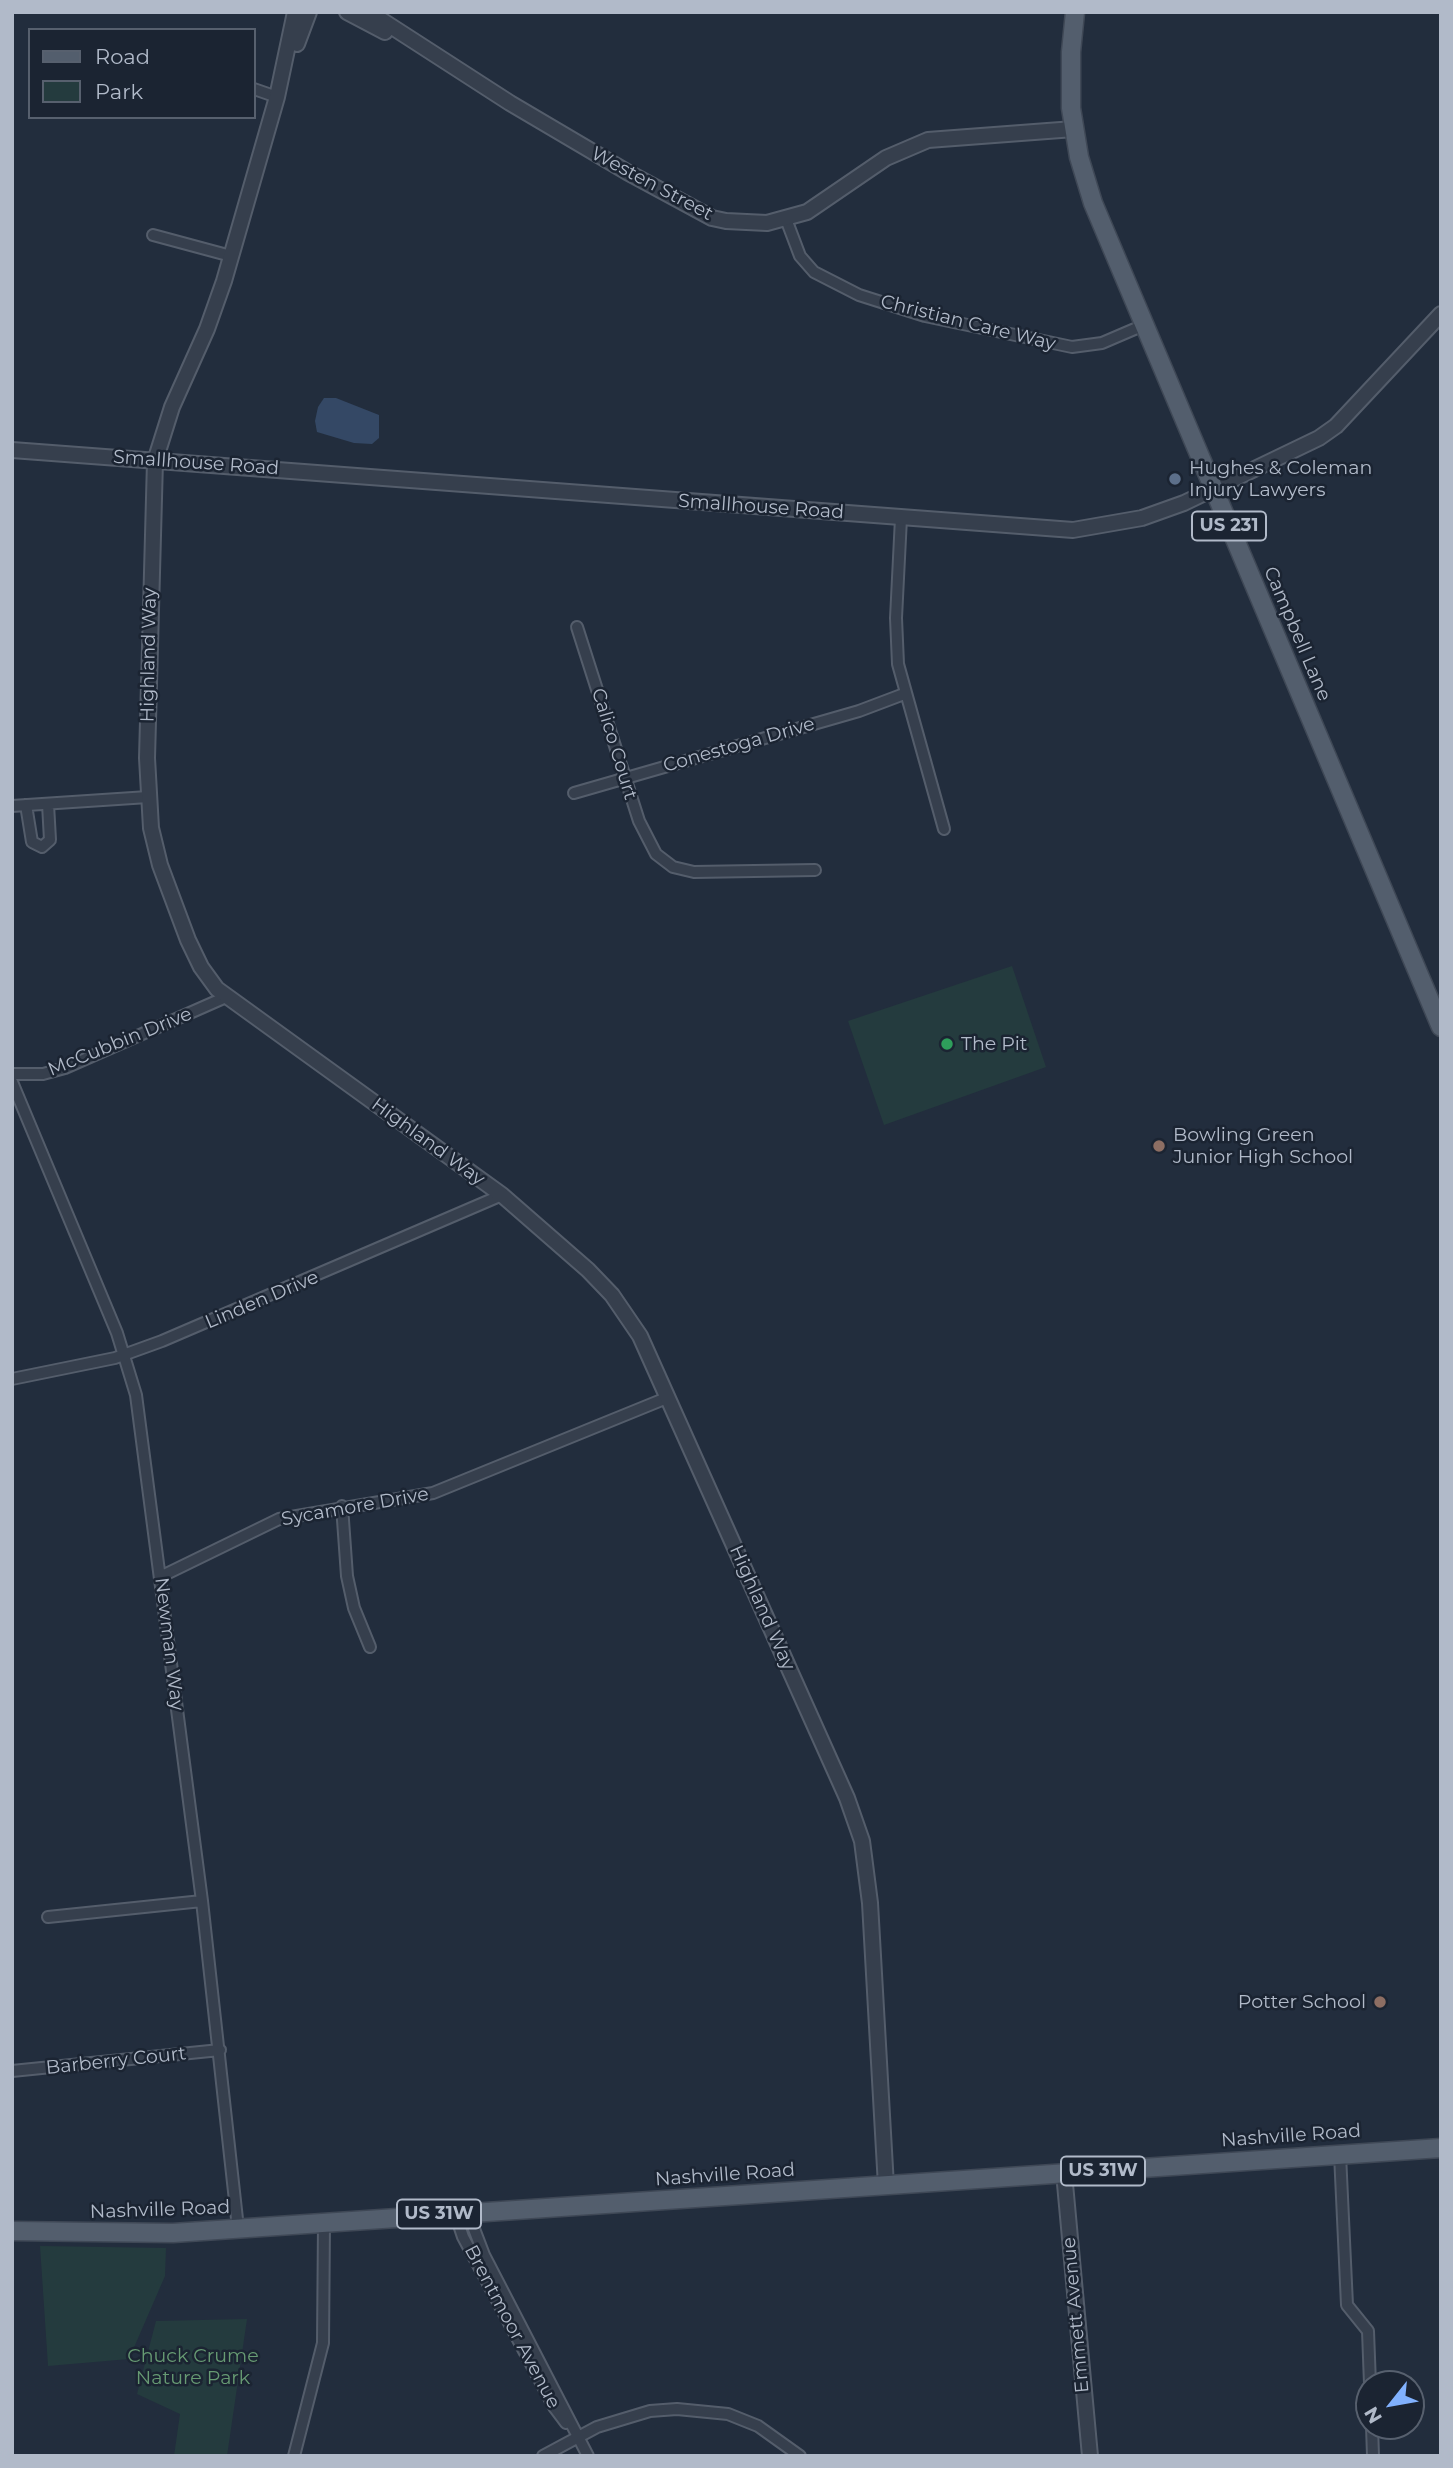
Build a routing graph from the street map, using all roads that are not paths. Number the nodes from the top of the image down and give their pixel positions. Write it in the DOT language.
graph roads {
  1 [pos="295,12"];
  2 [pos="309,12"];
  3 [pos="346,12"];
  4 [pos="369,12"];
  5 [pos="1075,12"];
  6 [pos="479,82"];
  7 [pos="256,90"];
  8 [pos="277,97"];
  9 [pos="1074,130"];
  10 [pos="786,219"];
  11 [pos="153,235"];
  12 [pos="231,256"];
  13 [pos="1441,314"];
  14 [pos="1144,325"];
  15 [pos="12,450"];
  16 [pos="155,461"];
  17 [pos="1213,489"];
  18 [pos="901,518"];
  19 [pos="577,628"];
  20 [pos="904,694"];
  21 [pos="627,778"];
  22 [pos="574,793"];
  23 [pos="148,797"];
  24 [pos="48,804"];
  25 [pos="26,805"];
  26 [pos="12,806"];
  27 [pos="944,829"];
  28 [pos="815,870"];
  29 [pos="226,998"];
  30 [pos="1441,1027"];
  31 [pos="12,1074"];
  32 [pos="12,1082"];
  33 [pos="502,1195"];
  34 [pos="125,1354"];
  35 [pos="12,1379"];
  36 [pos="670,1397"];
  37 [pos="342,1506"];
  38 [pos="160,1577"];
  39 [pos="370,1647"];
  40 [pos="202,1902"];
  41 [pos="48,1917"];
  42 [pos="220,2050"];
  43 [pos="12,2071"];
  44 [pos="1441,2148"];
  45 [pos="1339,2154"];
  46 [pos="1064,2173"];
  47 [pos="887,2186"];
  48 [pos="461,2213"];
  49 [pos="324,2223"];
  50 [pos="238,2228"];
  51 [pos="12,2231"];
  52 [pos="1369,2370"];
  53 [pos="578,2435"];
  54 [pos="294,2456"];
  55 [pos="543,2456"];
  56 [pos="588,2456"];
  57 [pos="800,2456"];
  58 [pos="1090,2456"];
  1 -- 8 [label="street, Highland Way"];
  2 -- 8 [label="street, Highland Way"];
  3 -- 6 [label="street, Westen Street"];
  4 -- 6 [label="street, Westen Street"];
  5 -- 9 [label="main road, Campbell Lane / US 231"];
  6 -- 10 [label="street, Westen Street"];
  7 -- 8 [label="street"];
  8 -- 12 [label="street, Highland Way"];
  9 -- 10 [label="street, Westen Street"];
  9 -- 14 [label="main road, Campbell Lane / US 231"];
  10 -- 14 [label="street, Christian Care Way"];
  11 -- 12 [label="street"];
  12 -- 16 [label="street, Highland Way"];
  13 -- 17 [label="street, Smallhouse Road"];
  14 -- 17 [label="main road, Campbell Lane / US 231"];
  15 -- 16 [label="street, Smallhouse Road"];
  16 -- 18 [label="street, Smallhouse Road"];
  16 -- 23 [label="street, Highland Way"];
  17 -- 18 [label="street, Smallhouse Road"];
  17 -- 30 [label="main road, Campbell Lane / US 231"];
  18 -- 20 [label="street"];
  19 -- 21 [label="street, Calico Court"];
  20 -- 21 [label="street, Conestoga Drive"];
  20 -- 27 [label="street"];
  21 -- 22 [label="street, Conestoga Drive"];
  21 -- 28 [label="street, Calico Court"];
  23 -- 24 [label="street"];
  23 -- 29 [label="street, Highland Way"];
  24 -- 25 [label="street"];
  24 -- 25 [label="street"];
  25 -- 26 [label="street"];
  29 -- 31 [label="street, McCubbin Drive"];
  29 -- 33 [label="street, Highland Way"];
  32 -- 34 [label="street, Newman Way"];
  33 -- 34 [label="street, Linden Drive"];
  33 -- 36 [label="street, Highland Way"];
  34 -- 35 [label="street, Linden Drive"];
  34 -- 38 [label="street, Newman Way"];
  36 -- 37 [label="street, Sycamore Drive"];
  36 -- 47 [label="street, Highland Way"];
  37 -- 38 [label="street, Sycamore Drive"];
  37 -- 39 [label="street"];
  38 -- 40 [label="street, Newman Way"];
  40 -- 41 [label="street"];
  40 -- 42 [label="street, Newman Way"];
  42 -- 43 [label="street, Barberry Court"];
  42 -- 50 [label="street, Newman Way"];
  44 -- 45 [label="main road, Nashville Road / US 31W"];
  45 -- 46 [label="main road, Nashville Road / US 31W"];
  45 -- 52 [label="street"];
  46 -- 47 [label="main road, Nashville Road / US 31W"];
  46 -- 58 [label="street, Emmett Avenue"];
  47 -- 48 [label="main road, Nashville Road / US 31W"];
  48 -- 49 [label="main road, Nashville Road / US 31W"];
  48 -- 53 [label="street, Brentmoor Avenue"];
  49 -- 50 [label="main road, Nashville Road / US 31W"];
  49 -- 54 [label="street"];
  50 -- 51 [label="main road, Nashville Road / US 31W"];
  53 -- 55 [label="street"];
  53 -- 56 [label="street, Brentmoor Avenue"];
  53 -- 57 [label="street"];
}
